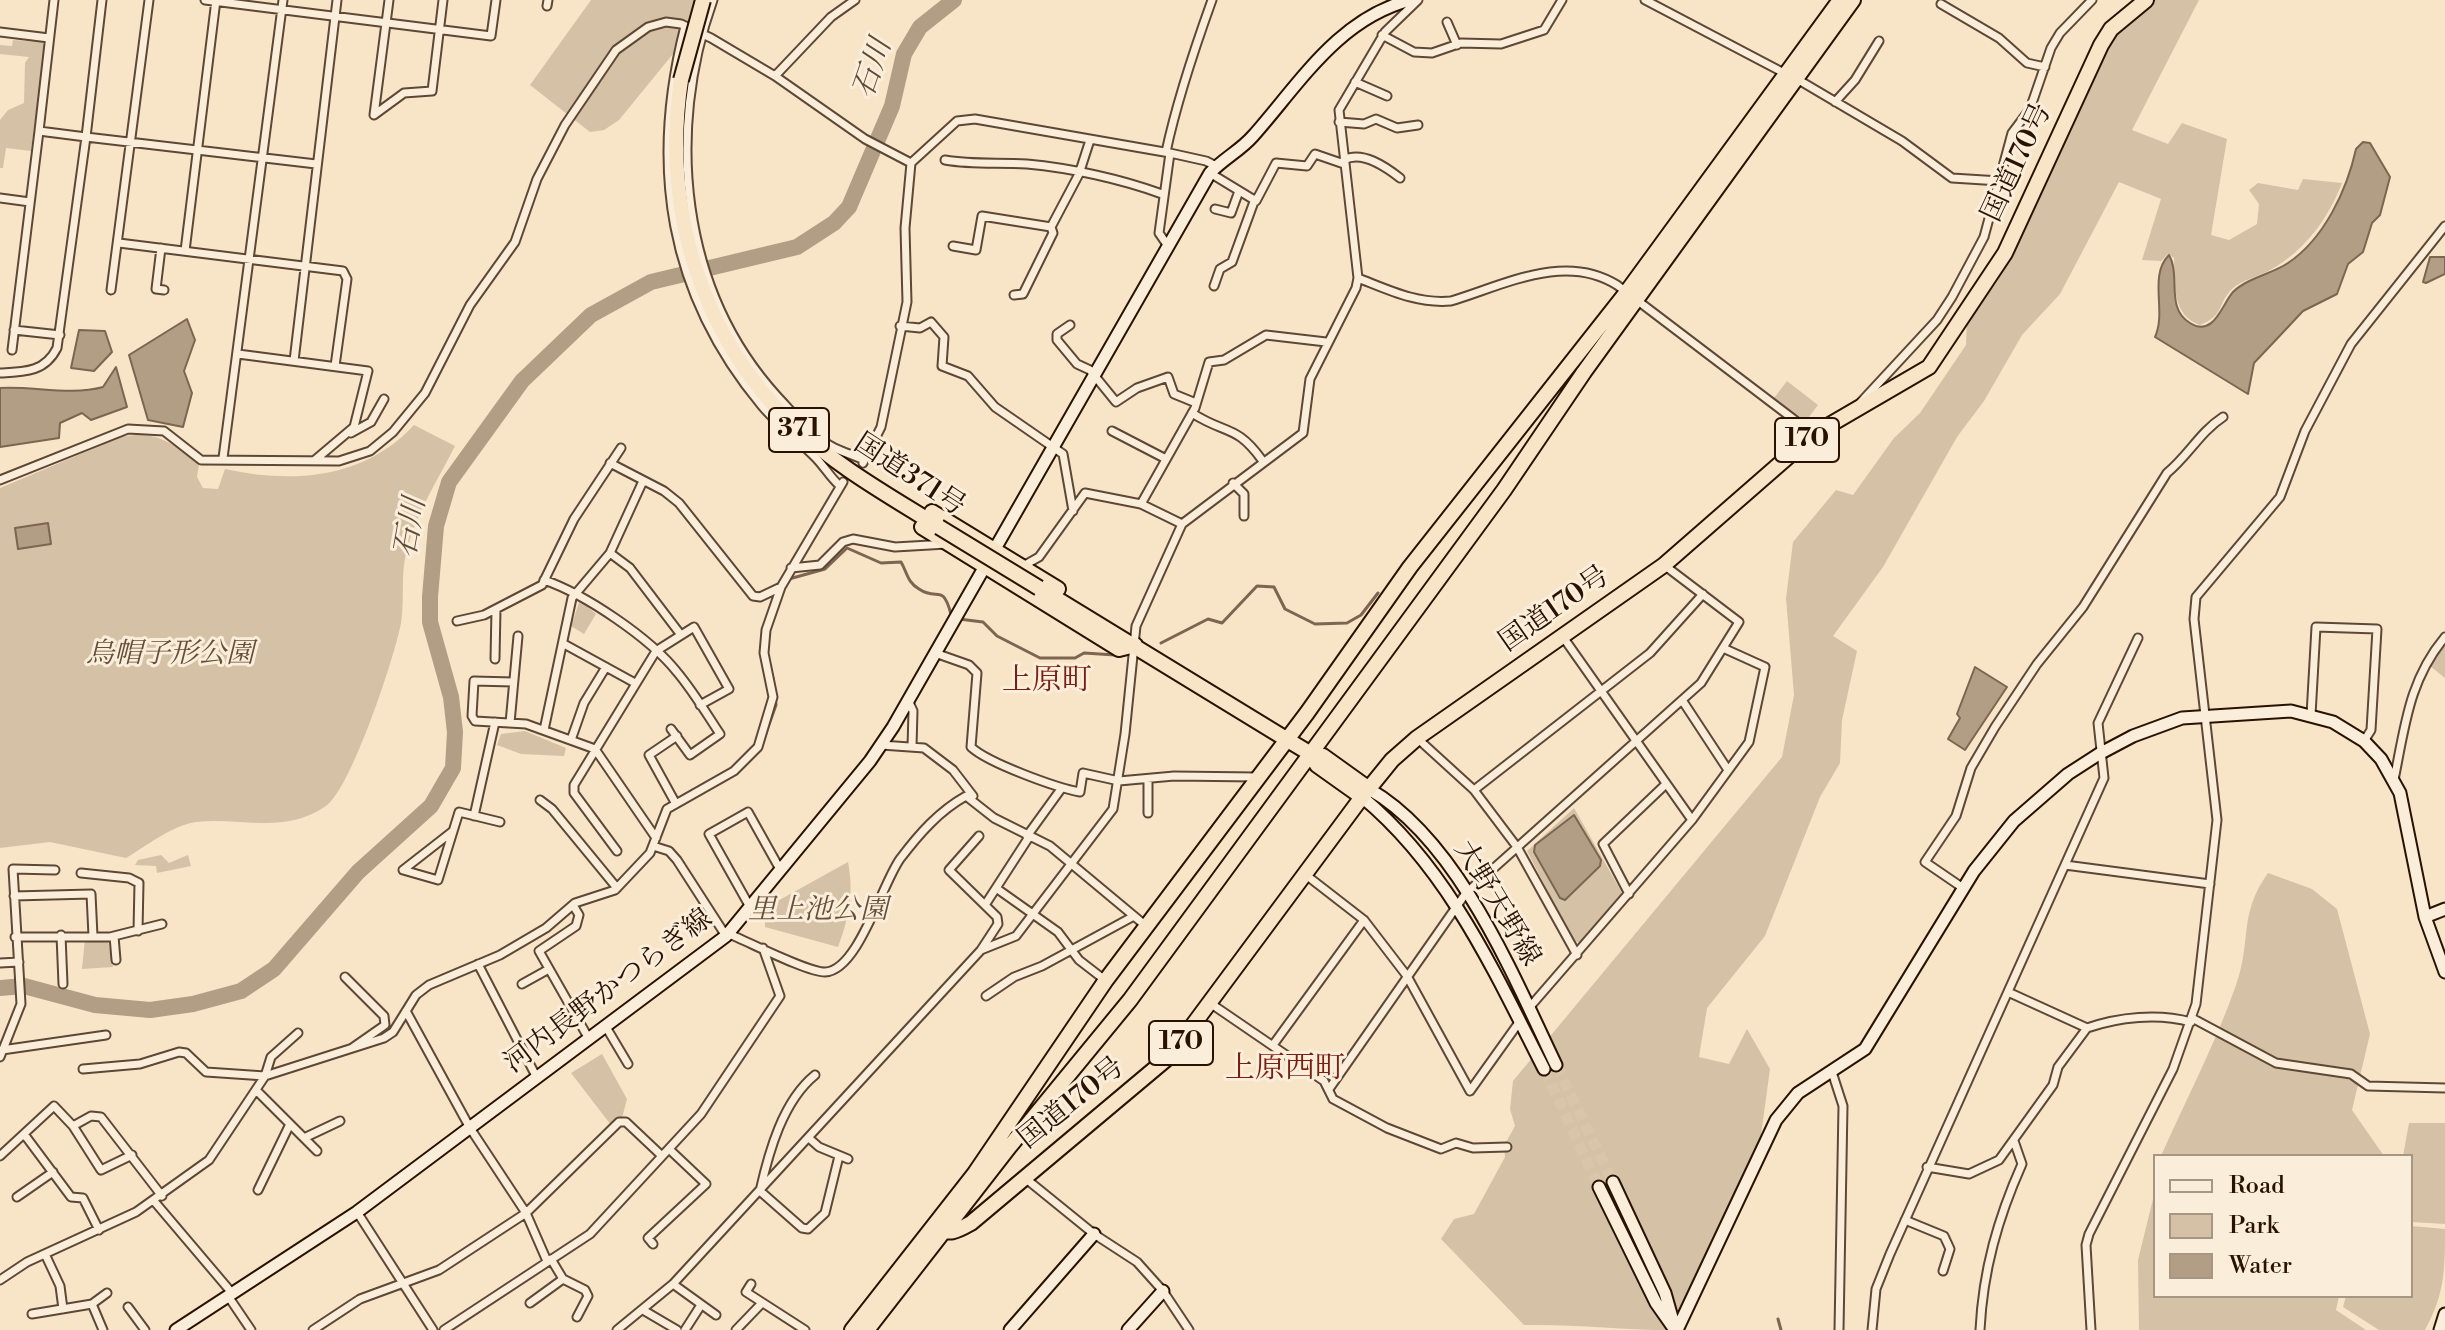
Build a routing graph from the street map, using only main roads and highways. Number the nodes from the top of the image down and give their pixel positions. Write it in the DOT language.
graph roads {
  1 [pos="703,0"];
  2 [pos="1840,0"];
  3 [pos="1853,0"];
  4 [pos="2146,0"];
  5 [pos="1792,76"];
  6 [pos="1630,297"];
  7 [pos="825,451"];
  8 [pos="1135,645"];
  9 [pos="1286,739"];
  10 [pos="1311,754"];
  11 [pos="1365,793"];
  12 [pos="940,1229"];
  13 [pos="852,1330"];
  14 [pos="867,1330"];
  1 -- 7 [label="highway, 国道371号 / 371, bridge"];
  2 -- 5 [label="highway, 国道170号 / 170"];
  3 -- 5 [label="highway, 国道170号 / 170"];
  4 -- 11 [label="highway, 国道170号 / 170"];
  5 -- 6 [label="highway, 国道170号 / 170"];
  6 -- 9 [label="highway, 国道170号 / 170"];
  6 -- 10 [label="highway, 国道170号 / 170"];
  7 -- 8 [label="highway, 国道371号 / 371, bridge"];
  7 -- 8 [label="highway"];
  7 -- 8 [label="highway"];
  8 -- 9 [label="highway, 国道371号 / 371"];
  9 -- 10 [label="highway, 国道371号 / 371"];
  9 -- 12 [label="highway, 国道170号 / 170"];
  10 -- 11 [label="highway, 国道371号 / 371"];
  10 -- 12 [label="highway, 国道170号 / 170"];
  11 -- 12 [label="highway, 国道170号 / 170"];
  12 -- 13 [label="highway, 国道170号 / 170"];
  12 -- 14 [label="highway, 国道170号 / 170"];
}
